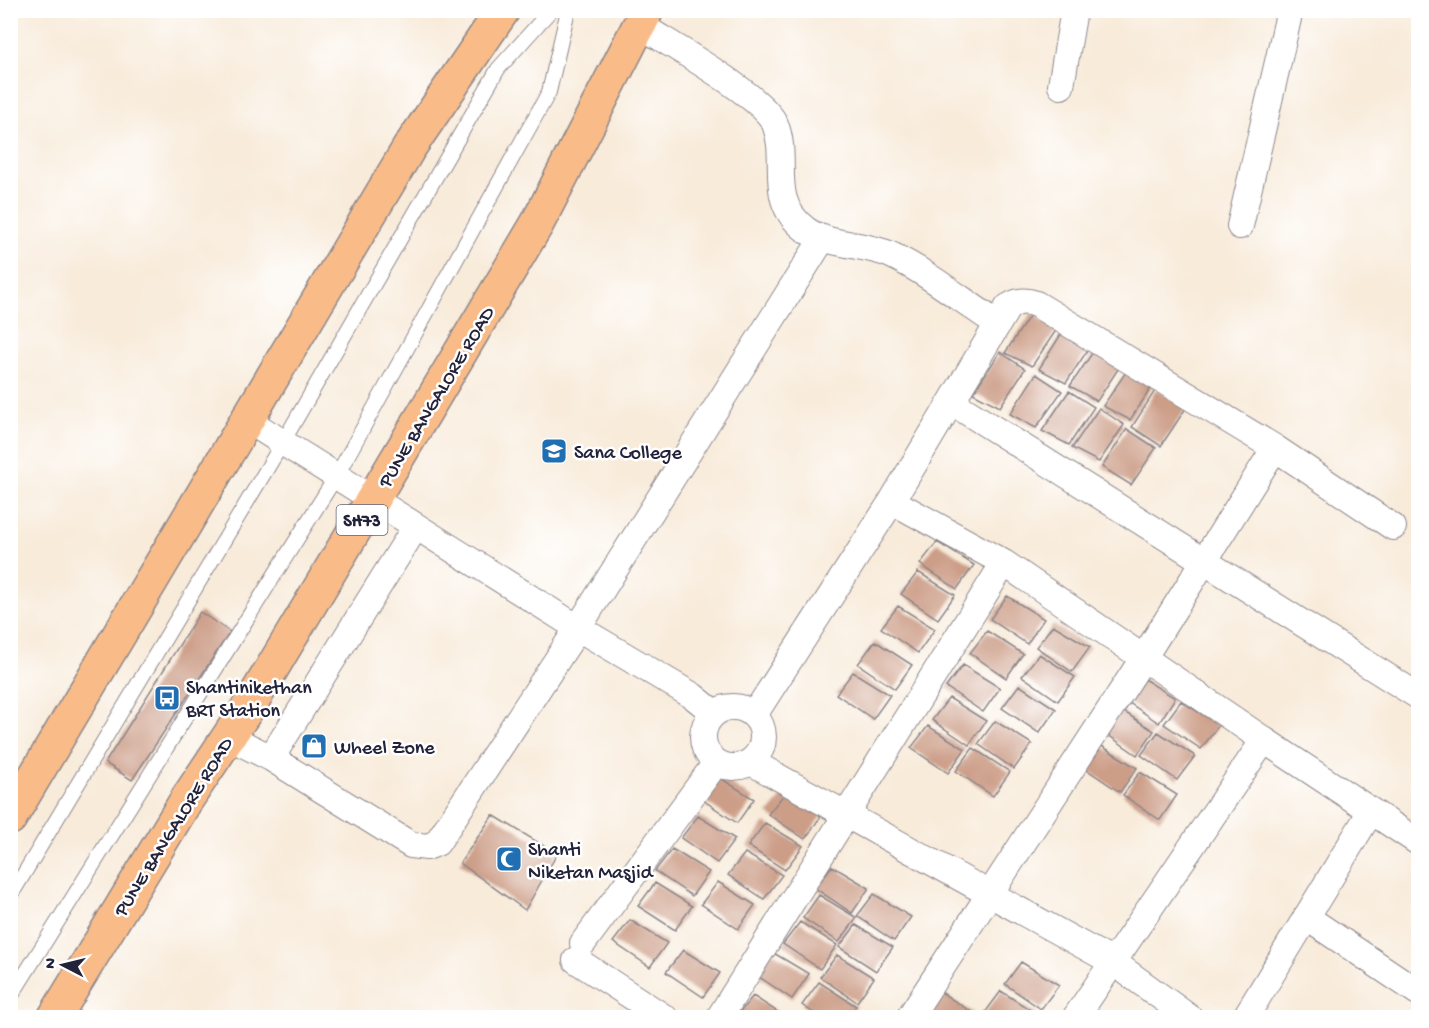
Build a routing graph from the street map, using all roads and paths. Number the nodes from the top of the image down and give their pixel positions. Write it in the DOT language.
graph roads {
  1 [pos="503,10"];
  2 [pos="551,10"];
  3 [pos="568,10"];
  4 [pos="1074,10"];
  5 [pos="1290,10"];
  6 [pos="644,18"];
  7 [pos="1061,86"];
  8 [pos="1240,226"];
  9 [pos="824,238"];
  10 [pos="998,324"];
  11 [pos="953,403"];
  12 [pos="247,420"];
  13 [pos="283,442"];
  14 [pos="1275,448"];
  15 [pos="337,475"];
  16 [pos="375,499"];
  17 [pos="892,501"];
  18 [pos="416,526"];
  19 [pos="1393,527"];
  20 [pos="1205,560"];
  21 [pos="1004,563"];
  22 [pos="578,628"];
  23 [pos="1144,657"];
  24 [pos="1419,696"];
  25 [pos="714,713"];
  26 [pos="754,715"];
  27 [pos="229,737"];
  28 [pos="1264,740"];
  29 [pos="271,758"];
  30 [pos="752,762"];
  31 [pos="716,763"];
  32 [pos="1371,812"];
  33 [pos="845,815"];
  34 [pos="10,818"];
  35 [pos="1419,842"];
  36 [pos="991,895"];
  37 [pos="10,897"];
  38 [pos="1306,917"];
  39 [pos="1113,962"];
  40 [pos="1419,992"];
  41 [pos="10,998"];
  42 [pos="54,1017"];
  43 [pos="665,1017"];
  44 [pos="719,1017"];
  45 [pos="909,1017"];
  46 [pos="1075,1017"];
  47 [pos="1190,1017"];
  48 [pos="1245,1017"];
  1 -- 12 [label="main road"];
  2 -- 13 [label="lane"];
  3 -- 15 [label="lane"];
  4 -- 7 [label="street"];
  5 -- 8 [label="street"];
  6 -- 9 [label="street"];
  6 -- 16 [label="main road, PUNE BANGALORE ROAD / SH73"];
  9 -- 10 [label="street"];
  9 -- 22 [label="street"];
  10 -- 11 [label="street"];
  10 -- 14 [label="street"];
  11 -- 17 [label="street"];
  11 -- 20 [label="street"];
  12 -- 13 [label="street"];
  12 -- 34 [label="main road"];
  13 -- 15 [label="street"];
  13 -- 37 [label="lane"];
  14 -- 19 [label="street"];
  14 -- 20 [label="street"];
  15 -- 16 [label="street"];
  15 -- 41 [label="lane"];
  16 -- 18 [label="street"];
  16 -- 27 [label="main road, PUNE BANGALORE ROAD / SH73"];
  17 -- 21 [label="street"];
  17 -- 26 [label="street"];
  18 -- 22 [label="street"];
  18 -- 29 [label="street"];
  20 -- 23 [label="street"];
  20 -- 24 [label="street"];
  21 -- 23 [label="street"];
  21 -- 33 [label="street"];
  22 -- 25 [label="street"];
  22 -- 29 [label="street"];
  23 -- 28 [label="street"];
  23 -- 36 [label="street"];
  25 -- 26 [label="street"];
  25 -- 31 [label="street"];
  26 -- 30 [label="street"];
  27 -- 29 [label="street"];
  27 -- 42 [label="main road, PUNE BANGALORE ROAD / SH73"];
  28 -- 32 [label="street"];
  28 -- 39 [label="street"];
  30 -- 31 [label="street"];
  30 -- 33 [label="street"];
  31 -- 43 [label="street"];
  32 -- 35 [label="street"];
  32 -- 38 [label="street"];
  33 -- 36 [label="street"];
  33 -- 44 [label="street"];
  36 -- 39 [label="street"];
  36 -- 45 [label="street"];
  38 -- 40 [label="street"];
  38 -- 48 [label="street"];
  39 -- 46 [label="street"];
  39 -- 47 [label="street"];
}
